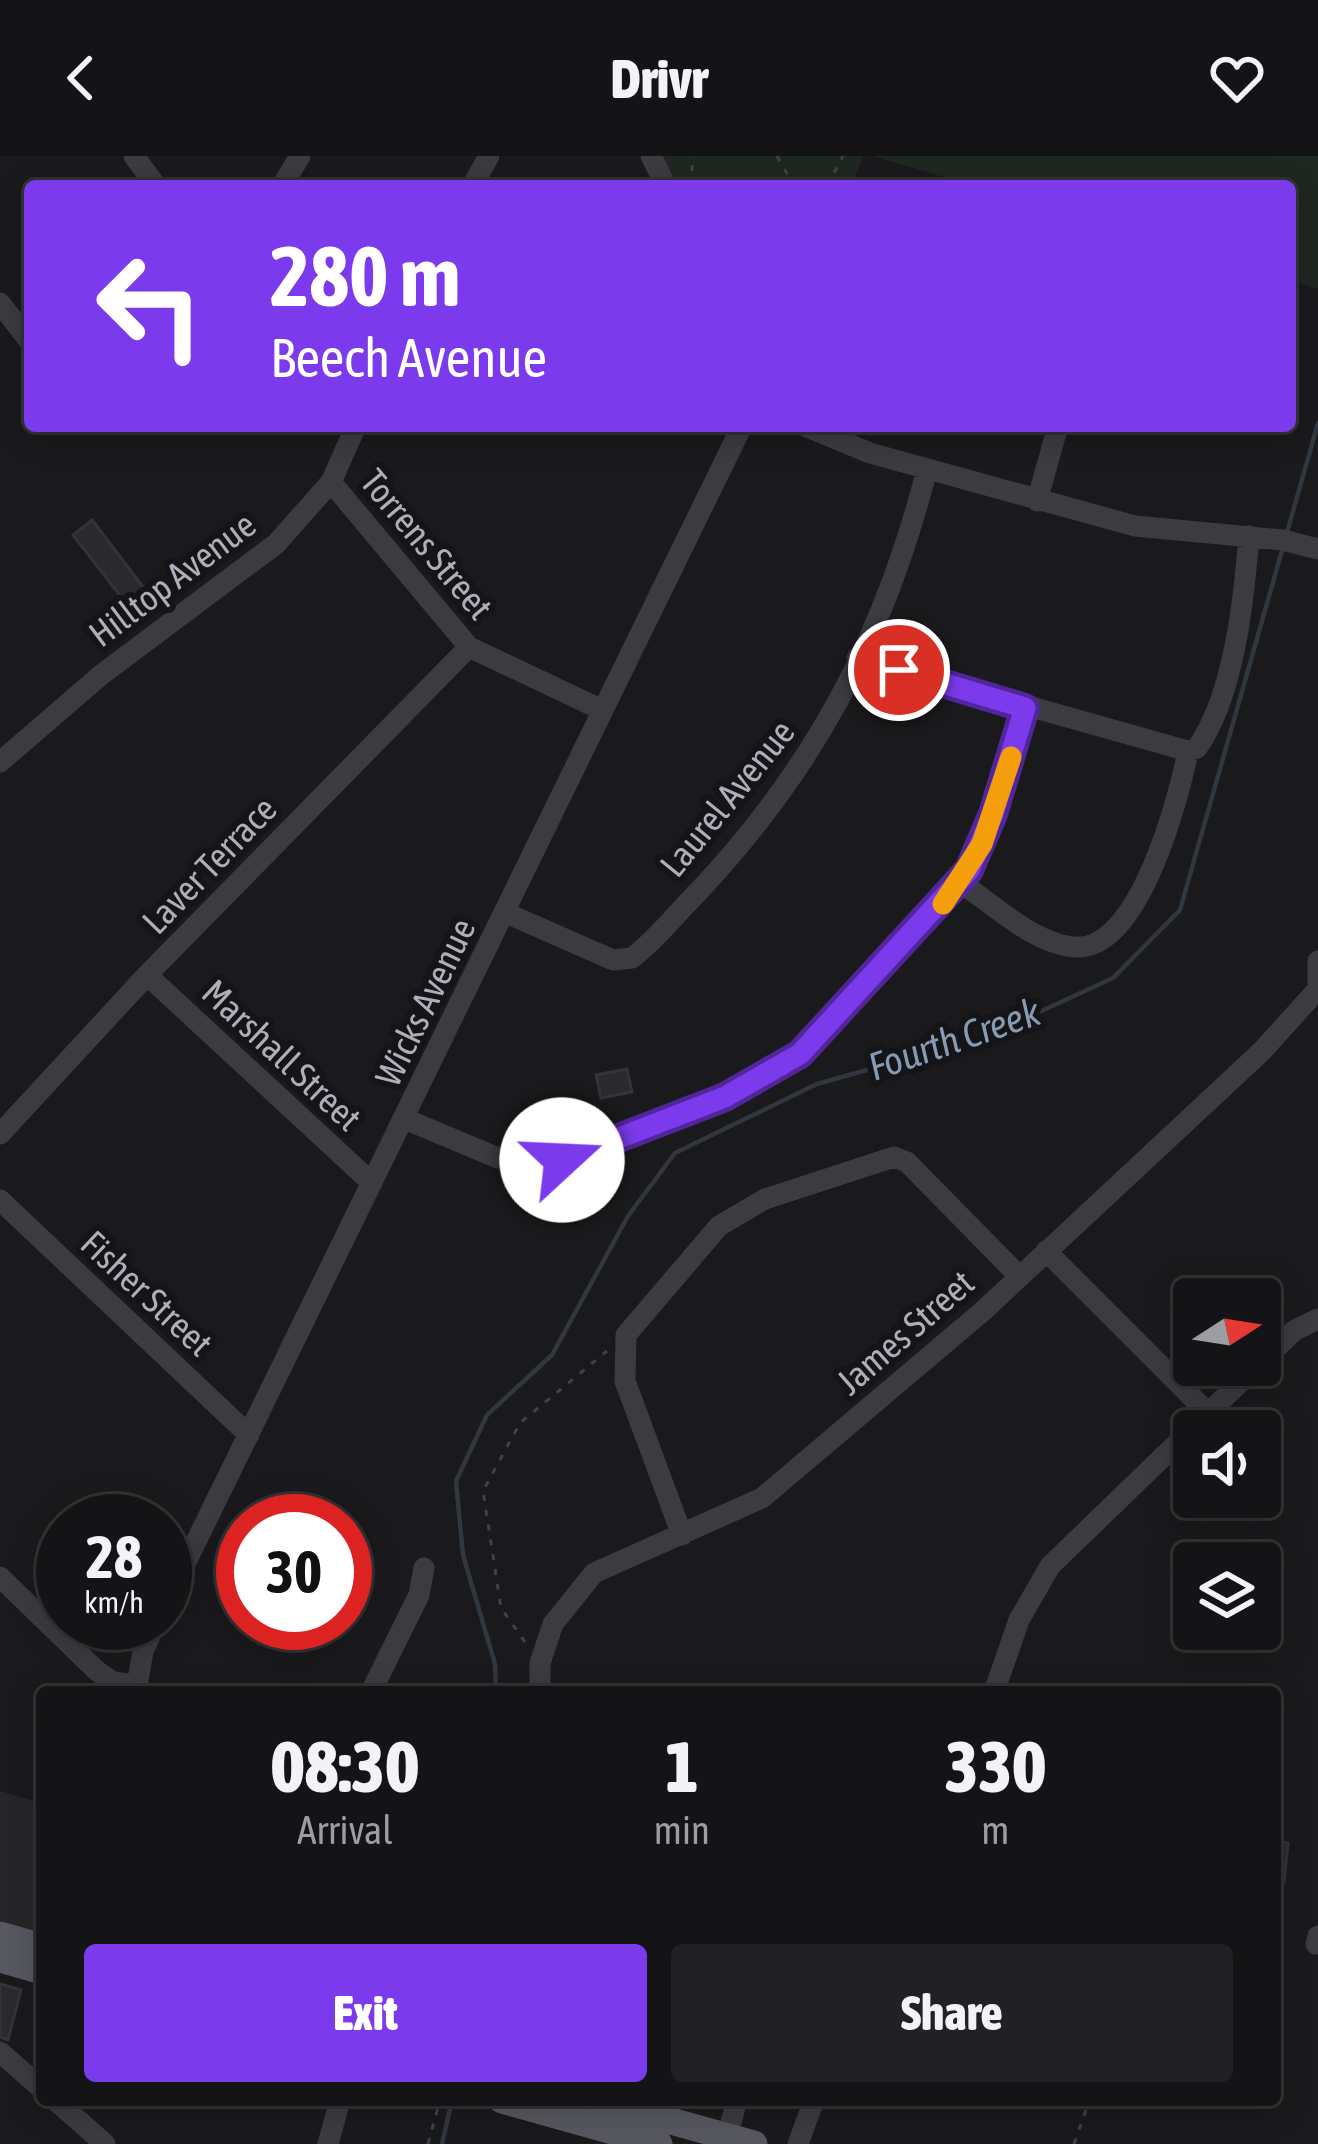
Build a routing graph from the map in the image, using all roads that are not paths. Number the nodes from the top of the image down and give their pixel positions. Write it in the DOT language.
graph roads {
  1 [pos="0,303"];
  2 [pos="24,334"];
  3 [pos="353,432"];
  4 [pos="739,432"];
  5 [pos="823,432"];
  6 [pos="1056,432"];
  7 [pos="927,469"];
  8 [pos="331,482"];
  9 [pos="1037,501"];
  10 [pos="1250,536"];
  11 [pos="1299,544"];
  12 [pos="469,646"];
  13 [pos="857,658"];
  14 [pos="1025,708"];
  15 [pos="602,710"];
  16 [pos="1187,751"];
  17 [pos="0,763"];
  18 [pos="960,882"];
  19 [pos="504,912"];
  20 [pos="1318,961"];
  21 [pos="147,975"];
  22 [pos="1318,986"];
  23 [pos="405,1119"];
  24 [pos="0,1134"];
  25 [pos="373,1183"];
  26 [pos="0,1200"];
  27 [pos="1046,1251"];
  28 [pos="1018,1275"];
  29 [pos="1318,1319"];
  30 [pos="1281,1343"];
  31 [pos="1236,1386"];
  32 [pos="1206,1410"];
  33 [pos="1210,1410"];
  34 [pos="249,1435"];
  35 [pos="1173,1446"];
  36 [pos="682,1535"];
  37 [pos="192,1550"];
  38 [pos="424,1568"];
  39 [pos="0,1577"];
  40 [pos="142,1650"];
  41 [pos="128,1686"];
  42 [pos="136,1686"];
  43 [pos="374,1686"];
  44 [pos="540,1686"];
  45 [pos="996,1686"];
  46 [pos="0,1935"];
  47 [pos="36,1952"];
  48 [pos="36,1954"];
  49 [pos="0,1959"];
  50 [pos="0,2052"];
  51 [pos="36,2084"];
  52 [pos="62,2106"];
  53 [pos="338,2106"];
  54 [pos="518,2106"];
  55 [pos="617,2106"];
  56 [pos="738,2106"];
  57 [pos="812,2106"];
  58 [pos="603,2137"];
  59 [pos="741,2140"];
  60 [pos="105,2144"];
  61 [pos="328,2144"];
  62 [pos="658,2144"];
  63 [pos="798,2144"];
  1 -- 2 [label="street"];
  3 -- 8 [label="street, Hilltop Avenue"];
  4 -- 15 [label="street, Wicks Avenue"];
  5 -- 7 [label="street"];
  6 -- 9 [label="street"];
  7 -- 9 [label="street"];
  7 -- 13 [label="street, Laurel Avenue"];
  8 -- 12 [label="street, Torrens Street"];
  8 -- 17 [label="street, Hilltop Avenue"];
  9 -- 10 [label="street"];
  10 -- 11 [label="street"];
  10 -- 16 [label="street"];
  12 -- 15 [label="street, Torrens Street"];
  12 -- 21 [label="street, Laver Terrace"];
  13 -- 14 [label="street"];
  13 -- 19 [label="street, Laurel Avenue"];
  14 -- 16 [label="street"];
  14 -- 18 [label="street"];
  15 -- 19 [label="street, Wicks Avenue"];
  16 -- 18 [label="street"];
  18 -- 23 [label="street"];
  19 -- 23 [label="street, Wicks Avenue"];
  20 -- 22 [label="street, James Street"];
  21 -- 24 [label="street, Laver Terrace"];
  21 -- 25 [label="street, Marshall Street"];
  22 -- 27 [label="street, James Street"];
  23 -- 25 [label="street, Wicks Avenue"];
  25 -- 34 [label="street, Wicks Avenue"];
  26 -- 34 [label="street, Fisher Street"];
  27 -- 28 [label="street, James Street"];
  27 -- 32 [label="street"];
  28 -- 36 [label="street, James Street"];
  28 -- 36 [label="street"];
  29 -- 30 [label="street"];
  31 -- 33 [label="street"];
  34 -- 37 [label="street, Wicks Avenue"];
  35 -- 45 [label="street"];
  36 -- 44 [label="street, James Street"];
  38 -- 43 [label="street"];
  39 -- 41 [label="street"];
  40 -- 42 [label="street"];
  46 -- 47 [label="main road"];
  48 -- 49 [label="main road"];
  50 -- 51 [label="street"];
  52 -- 60 [label="street"];
  53 -- 61 [label="street"];
  54 -- 58 [label="main road"];
  55 -- 59 [label="main road"];
  56 -- 59 [label="street"];
  57 -- 63 [label="street"];
  58 -- 62 [label="main road"];
}
